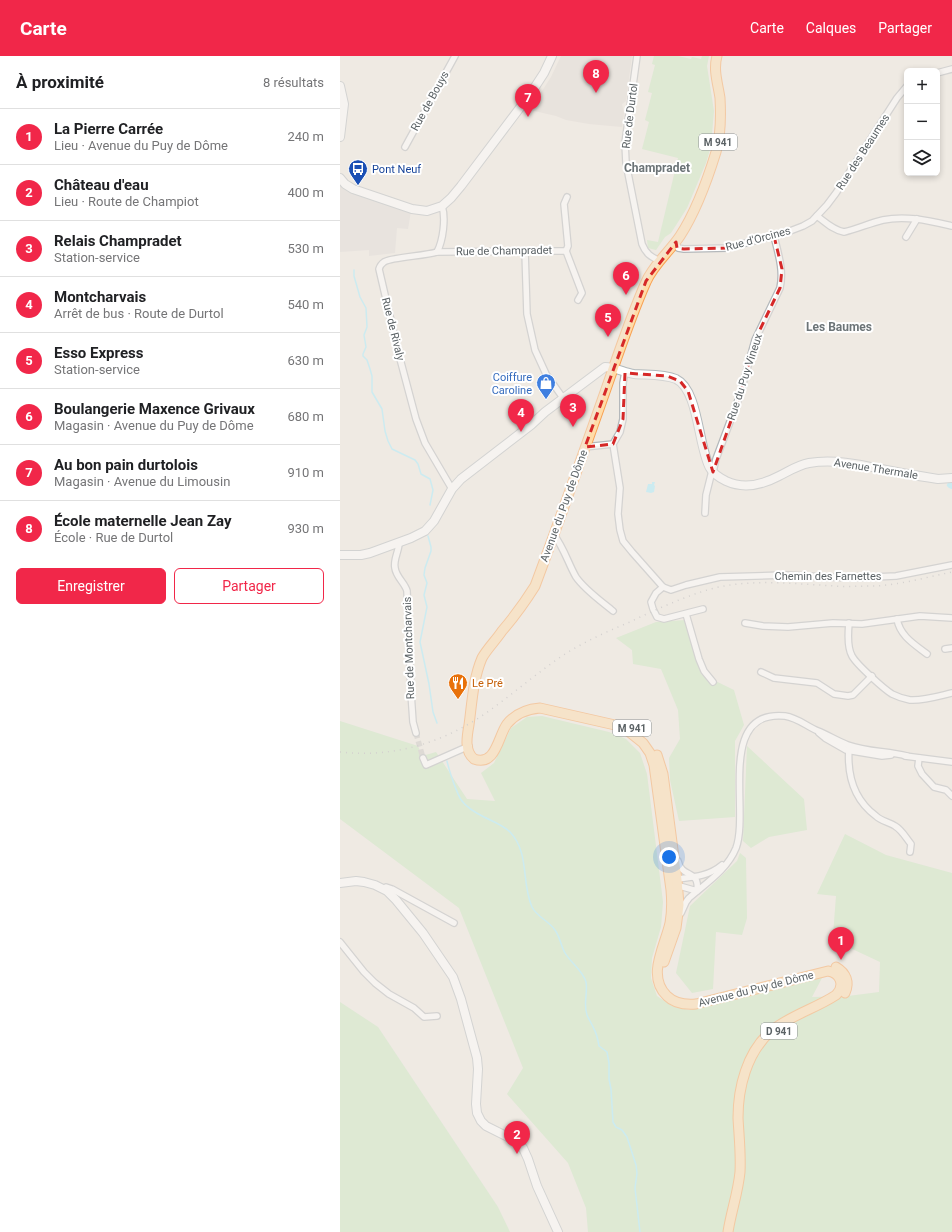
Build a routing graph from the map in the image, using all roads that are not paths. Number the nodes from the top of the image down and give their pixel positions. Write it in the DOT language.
graph roads {
  1 [pos="455,56"];
  2 [pos="552,56"];
  3 [pos="637,56"];
  4 [pos="717,56"];
  5 [pos="952,69"];
  6 [pos="940,73"];
  7 [pos="340,86"];
  8 [pos="904,90"];
  9 [pos="340,137"];
  10 [pos="405,147"];
  11 [pos="340,178"];
  12 [pos="568,197"];
  13 [pos="442,206"];
  14 [pos="817,216"];
  15 [pos="917,219"];
  16 [pos="687,222"];
  17 [pos="952,226"];
  18 [pos="774,236"];
  19 [pos="906,237"];
  20 [pos="676,242"];
  21 [pos="525,251"];
  22 [pos="566,251"];
  23 [pos="437,252"];
  24 [pos="658,261"];
  25 [pos="578,300"];
  26 [pos="613,368"];
  27 [pos="625,372"];
  28 [pos="563,398"];
  29 [pos="613,444"];
  30 [pos="585,447"];
  31 [pos="712,471"];
  32 [pos="952,478"];
  33 [pos="452,489"];
  34 [pos="705,513"];
  35 [pos="554,535"];
  36 [pos="399,543"];
  37 [pos="340,555"];
  38 [pos="952,565"];
  39 [pos="663,587"];
  40 [pos="703,609"];
  41 [pos="613,611"];
  42 [pos="686,614"];
  43 [pos="952,618"];
  44 [pos="897,619"];
  45 [pos="745,623"];
  46 [pos="849,623"];
  47 [pos="952,648"];
  48 [pos="945,650"];
  49 [pos="927,654"];
  50 [pos="761,672"];
  51 [pos="872,676"];
  52 [pos="713,682"];
  53 [pos="952,693"];
  54 [pos="416,733"];
  55 [pos="468,746"];
  56 [pos="849,748"];
  57 [pos="423,758"];
  58 [pos="918,758"];
  59 [pos="952,761"];
  60 [pos="663,774"];
  61 [pos="952,796"];
  62 [pos="661,810"];
  63 [pos="910,852"];
  64 [pos="730,859"];
  65 [pos="695,877"];
  66 [pos="677,882"];
  67 [pos="340,883"];
  68 [pos="383,889"];
  69 [pos="697,891"];
  70 [pos="672,899"];
  71 [pos="454,923"];
  72 [pos="677,924"];
  73 [pos="340,942"];
  74 [pos="843,978"];
  75 [pos="736,991"];
  76 [pos="437,1016"];
  77 [pos="558,1232"];
  78 [pos="728,1232"];
  79 [pos="732,1232"];
  1 -- 10 [label="street, Rue de Bouys"];
  2 -- 13 [label="main road"];
  3 -- 24 [label="street, Rue de Durtol"];
  4 -- 16 [label="main road, Avenue du Puy de Dôme / M 941"];
  5 -- 6 [label="street"];
  7 -- 9 [label="main road"];
  8 -- 14 [label="street, Rue des Beaumes"];
  11 -- 13 [label="main road"];
  12 -- 22 [label="street"];
  13 -- 23 [label="street"];
  14 -- 15 [label="street"];
  14 -- 18 [label="street, Rue d'Orcines"];
  15 -- 17 [label="street"];
  15 -- 19 [label="street"];
  16 -- 20 [label="main road, Avenue du Puy de Dôme / M 941"];
  16 -- 24 [label="main road, Avenue du Puy de Dôme / M 941"];
  18 -- 20 [label="street, Rue d'Orcines"];
  18 -- 31 [label="street, Rue du Puy Vineux"];
  20 -- 24 [label="main road, Avenue du Puy de Dôme / M 941"];
  21 -- 22 [label="street, Rue de Champradet"];
  21 -- 23 [label="street, Rue de Champradet"];
  21 -- 28 [label="street"];
  22 -- 25 [label="street, Rue de Champradet"];
  23 -- 33 [label="street, Rue de Rivaly"];
  24 -- 26 [label="main road, Avenue du Puy de Dôme / M 941"];
  26 -- 27 [label="main road"];
  26 -- 28 [label="main road"];
  26 -- 30 [label="main road, Avenue du Puy de Dôme / M 941"];
  27 -- 29 [label="street"];
  27 -- 31 [label="main road"];
  28 -- 33 [label="main road"];
  29 -- 30 [label="street"];
  29 -- 39 [label="street"];
  30 -- 35 [label="main road, Avenue du Puy de Dôme / M 941"];
  31 -- 32 [label="main road, Avenue Thermale"];
  31 -- 34 [label="street, Rue du Puy Vineux"];
  33 -- 36 [label="main road"];
  35 -- 41 [label="street"];
  35 -- 55 [label="main road, Avenue du Puy de Dôme / M 941"];
  36 -- 37 [label="main road"];
  36 -- 54 [label="street, Rue de Montcharvais"];
  38 -- 39 [label="street, Chemin des Farnettes"];
  39 -- 42 [label="street"];
  40 -- 42 [label="street"];
  42 -- 52 [label="street"];
  43 -- 44 [label="street"];
  44 -- 46 [label="street"];
  44 -- 49 [label="street"];
  45 -- 46 [label="street"];
  46 -- 51 [label="street"];
  47 -- 48 [label="street"];
  50 -- 51 [label="street"];
  51 -- 53 [label="street"];
  55 -- 57 [label="street"];
  55 -- 60 [label="main road, M 941"];
  55 -- 62 [label="main road, Avenue du Puy de Dôme / M 941"];
  56 -- 58 [label="street"];
  56 -- 63 [label="street"];
  56 -- 64 [label="street"];
  58 -- 59 [label="street"];
  58 -- 61 [label="street"];
  60 -- 65 [label="street"];
  60 -- 66 [label="main road, M 941"];
  62 -- 66 [label="street"];
  62 -- 70 [label="main road, Avenue du Puy de Dôme / M 941"];
  64 -- 65 [label="street"];
  64 -- 69 [label="street"];
  65 -- 66 [label="street"];
  65 -- 69 [label="street"];
  66 -- 69 [label="street"];
  66 -- 70 [label="street"];
  66 -- 72 [label="main road, M 941"];
  67 -- 68 [label="main road"];
  68 -- 71 [label="street"];
  68 -- 77 [label="main road"];
  69 -- 72 [label="street"];
  70 -- 75 [label="main road, Avenue du Puy de Dôme / M 941"];
  72 -- 75 [label="main road, M 941"];
  73 -- 76 [label="street"];
  74 -- 75 [label="main road, Avenue du Puy de Dôme"];
  74 -- 78 [label="main road, D 941"];
  74 -- 79 [label="main road, D 941"];
}
